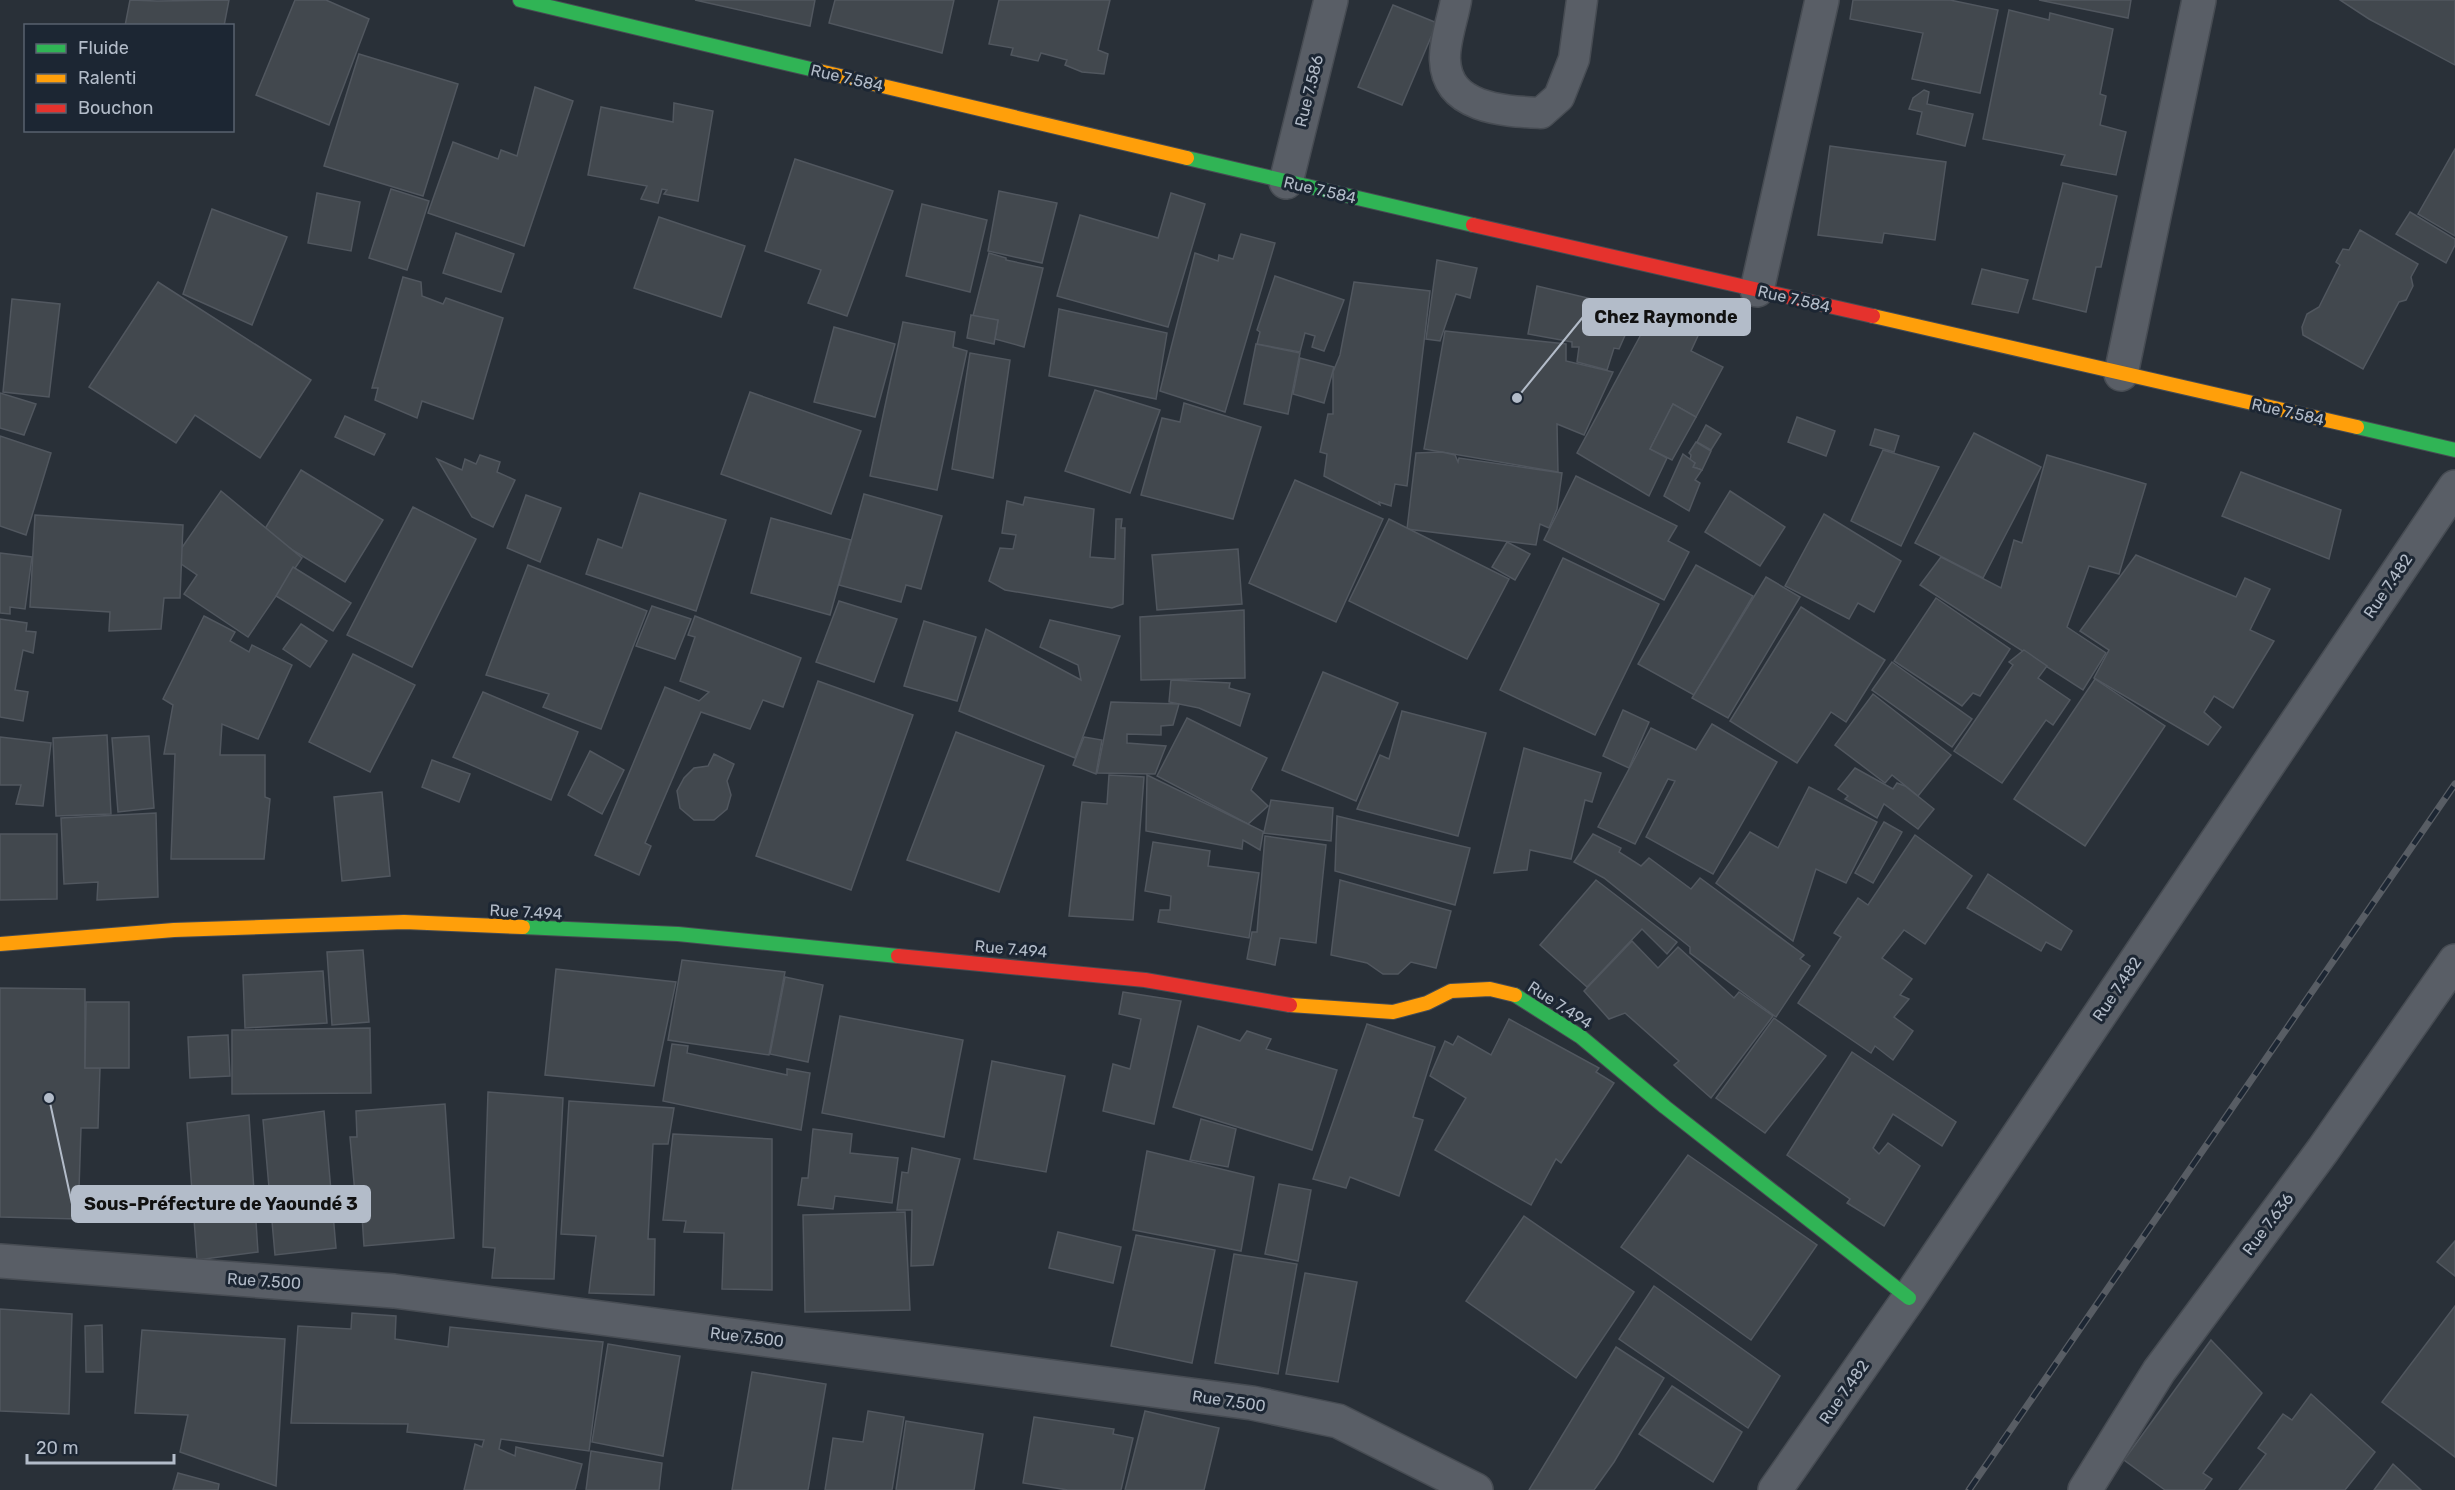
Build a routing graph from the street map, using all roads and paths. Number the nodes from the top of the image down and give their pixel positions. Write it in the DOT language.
graph roads {
  1 [pos="520,0"];
  2 [pos="1331,0"];
  3 [pos="1456,0"];
  4 [pos="1582,0"];
  5 [pos="1822,0"];
  6 [pos="2199,0"];
  7 [pos="1286,182"];
  8 [pos="1757,290"];
  9 [pos="2121,374"];
  10 [pos="2455,450"];
  11 [pos="2455,487"];
  12 [pos="0,944"];
  13 [pos="2455,961"];
  14 [pos="0,1261"];
  15 [pos="1909,1298"];
  16 [pos="1476,1490"];
  17 [pos="1775,1490"];
  18 [pos="2085,1490"];
  1 -- 7 [label="street, Rue 7.584"];
  2 -- 7 [label="street, Rue 7.586"];
  3 -- 4 [label="lane"];
  5 -- 8 [label="street"];
  6 -- 9 [label="street"];
  7 -- 8 [label="street, Rue 7.584"];
  8 -- 9 [label="street, Rue 7.584"];
  9 -- 10 [label="street, Rue 7.584"];
  11 -- 15 [label="street, Rue 7.482"];
  12 -- 15 [label="street, Rue 7.494"];
  13 -- 18 [label="street, Rue 7.636"];
  14 -- 16 [label="street, Rue 7.500"];
  15 -- 17 [label="street, Rue 7.482"];
}
